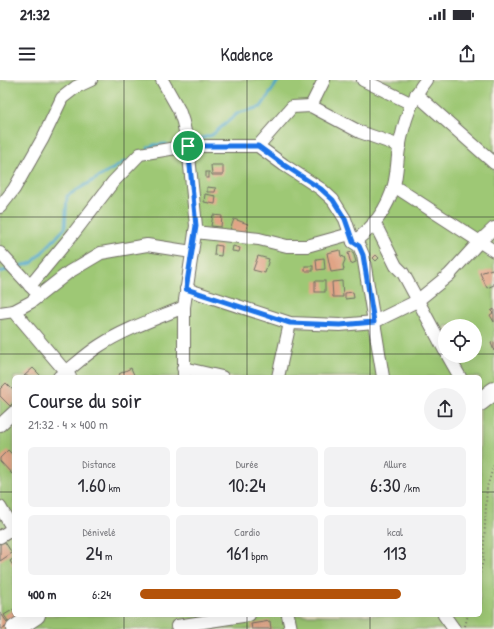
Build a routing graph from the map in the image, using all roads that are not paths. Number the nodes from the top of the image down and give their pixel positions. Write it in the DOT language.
graph roads {
  1 [pos="91,80"];
  2 [pos="162,80"];
  3 [pos="324,80"];
  4 [pos="363,80"];
  5 [pos="426,80"];
  6 [pos="414,99"];
  7 [pos="311,106"];
  8 [pos="188,146"];
  9 [pos="258,146"];
  10 [pos="400,146"];
  11 [pos="494,163"];
  12 [pos="394,186"];
  13 [pos="0,207"];
  14 [pos="374,222"];
  15 [pos="494,228"];
  16 [pos="195,232"];
  17 [pos="351,238"];
  18 [pos="479,242"];
  19 [pos="494,251"];
  20 [pos="192,252"];
  21 [pos="3,256"];
  22 [pos="30,286"];
  23 [pos="186,289"];
  24 [pos="39,295"];
  25 [pos="417,300"];
  26 [pos="184,307"];
  27 [pos="14,311"];
  28 [pos="0,314"];
  29 [pos="374,322"];
  30 [pos="290,323"];
  31 [pos="438,338"];
  32 [pos="452,363"];
  33 [pos="183,372"];
  34 [pos="65,375"];
  35 [pos="206,375"];
  36 [pos="278,375"];
  37 [pos="383,375"];
  38 [pos="459,375"];
  39 [pos="494,391"];
  40 [pos="482,400"];
  41 [pos="12,414"];
  42 [pos="0,425"];
  43 [pos="0,507"];
  44 [pos="12,527"];
  45 [pos="12,530"];
  46 [pos="0,537"];
  47 [pos="33,617"];
  48 [pos="230,617"];
  49 [pos="288,617"];
  50 [pos="445,617"];
  51 [pos="175,623"];
  52 [pos="15,629"];
  53 [pos="291,629"];
  54 [pos="454,629"];
  1 -- 13 [label="street"];
  2 -- 8 [label="street"];
  3 -- 7 [label="street"];
  4 -- 6 [label="street"];
  5 -- 6 [label="street"];
  6 -- 10 [label="street"];
  6 -- 11 [label="street"];
  7 -- 9 [label="street"];
  7 -- 10 [label="street"];
  8 -- 9 [label="street"];
  8 -- 16 [label="street"];
  8 -- 22 [label="street"];
  9 -- 17 [label="street"];
  10 -- 12 [label="street"];
  12 -- 14 [label="street"];
  12 -- 18 [label="street"];
  14 -- 17 [label="street"];
  14 -- 25 [label="street"];
  15 -- 18 [label="street"];
  16 -- 17 [label="street"];
  16 -- 20 [label="street"];
  17 -- 29 [label="street"];
  18 -- 19 [label="street"];
  18 -- 25 [label="street"];
  20 -- 23 [label="street"];
  20 -- 24 [label="street"];
  21 -- 22 [label="street"];
  22 -- 24 [label="street"];
  23 -- 26 [label="street"];
  23 -- 30 [label="street"];
  24 -- 27 [label="street"];
  25 -- 29 [label="street"];
  25 -- 31 [label="street"];
  26 -- 33 [label="street"];
  26 -- 34 [label="street"];
  27 -- 28 [label="street"];
  27 -- 34 [label="street"];
  29 -- 30 [label="street"];
  29 -- 37 [label="street"];
  30 -- 36 [label="street"];
  32 -- 38 [label="street"];
  33 -- 35 [label="street"];
  39 -- 40 [label="street"];
  41 -- 42 [label="street"];
  43 -- 44 [label="street"];
  45 -- 46 [label="street"];
  47 -- 52 [label="street"];
  48 -- 51 [label="street"];
  49 -- 53 [label="street"];
  50 -- 54 [label="street"];
}
